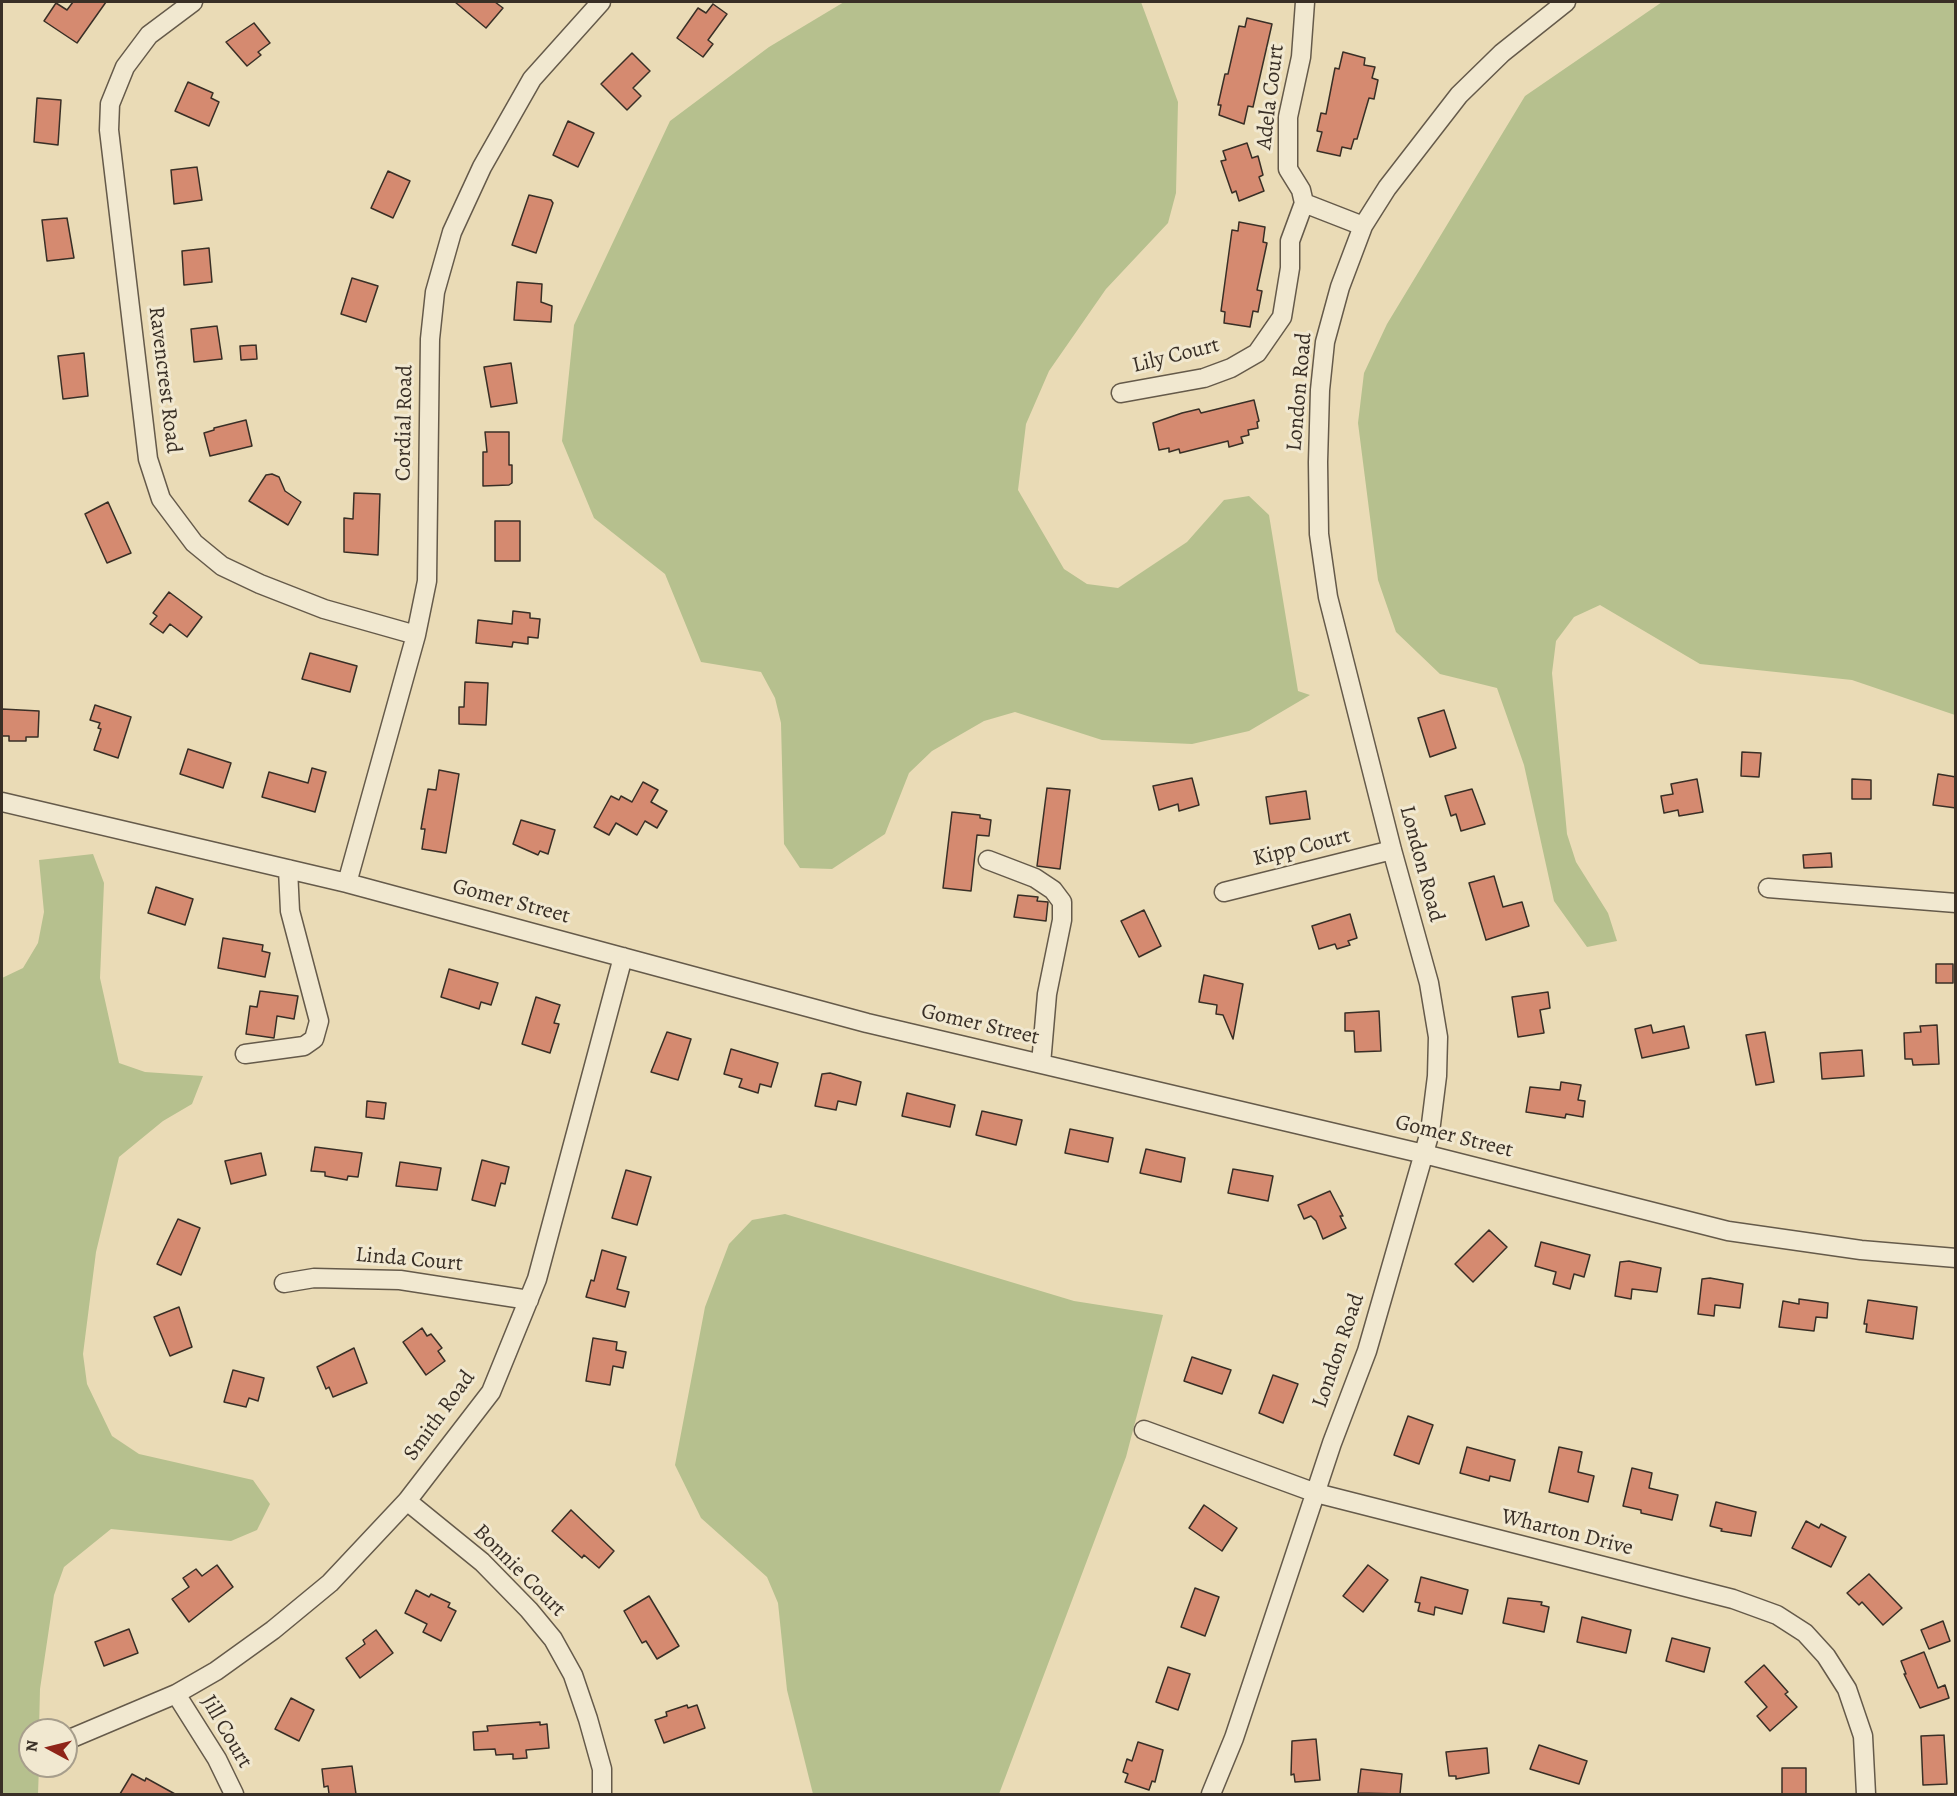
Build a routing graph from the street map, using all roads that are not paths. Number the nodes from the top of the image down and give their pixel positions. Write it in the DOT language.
graph roads {
  1 [pos="193,2"];
  2 [pos="601,2"];
  3 [pos="1305,2"];
  4 [pos="1566,2"];
  5 [pos="1304,203"];
  6 [pos="1363,226"];
  7 [pos="1121,393"];
  8 [pos="416,634"];
  9 [pos="2,802"];
  10 [pos="1392,850"];
  11 [pos="988,860"];
  12 [pos="288,869"];
  13 [pos="347,883"];
  14 [pos="1768,888"];
  15 [pos="1224,892"];
  16 [pos="1956,903"];
  17 [pos="624,957"];
  18 [pos="245,1054"];
  19 [pos="1041,1064"];
  20 [pos="1424,1154"];
  21 [pos="1956,1258"];
  22 [pos="284,1283"];
  23 [pos="529,1300"];
  24 [pos="1144,1430"];
  25 [pos="1316,1493"];
  26 [pos="407,1501"];
  27 [pos="176,1694"];
  28 [pos="78,1735"];
  29 [pos="234,1794"];
  30 [pos="602,1794"];
  31 [pos="1211,1794"];
  32 [pos="1866,1794"];
  1 -- 8 [label="street, Ravencrest Road"];
  2 -- 8 [label="street, Cordial Road"];
  3 -- 5 [label="street, Adela Court"];
  4 -- 6 [label="street, London Road"];
  5 -- 6 [label="street"];
  5 -- 7 [label="street, Lily Court"];
  6 -- 10 [label="street, London Road"];
  8 -- 13 [label="street, Cordial Road"];
  9 -- 12 [label="street, Gomer Street"];
  10 -- 15 [label="street, Kipp Court"];
  10 -- 20 [label="street, London Road"];
  11 -- 19 [label="street"];
  12 -- 13 [label="street, Gomer Street"];
  12 -- 18 [label="street"];
  13 -- 17 [label="street, Gomer Street"];
  14 -- 16 [label="street"];
  17 -- 19 [label="street, Gomer Street"];
  17 -- 23 [label="street, Smith Road"];
  19 -- 20 [label="street, Gomer Street"];
  20 -- 21 [label="street, Gomer Street"];
  20 -- 25 [label="street, London Road"];
  22 -- 23 [label="street, Linda Court"];
  23 -- 26 [label="street, Smith Road"];
  24 -- 25 [label="street, Wharton Drive"];
  25 -- 31 [label="street, London Road"];
  25 -- 32 [label="street, Wharton Drive"];
  26 -- 27 [label="street, Smith Road"];
  26 -- 30 [label="street, Bonnie Court"];
  27 -- 28 [label="street, Smith Road"];
  27 -- 29 [label="street, Jill Court"];
}
